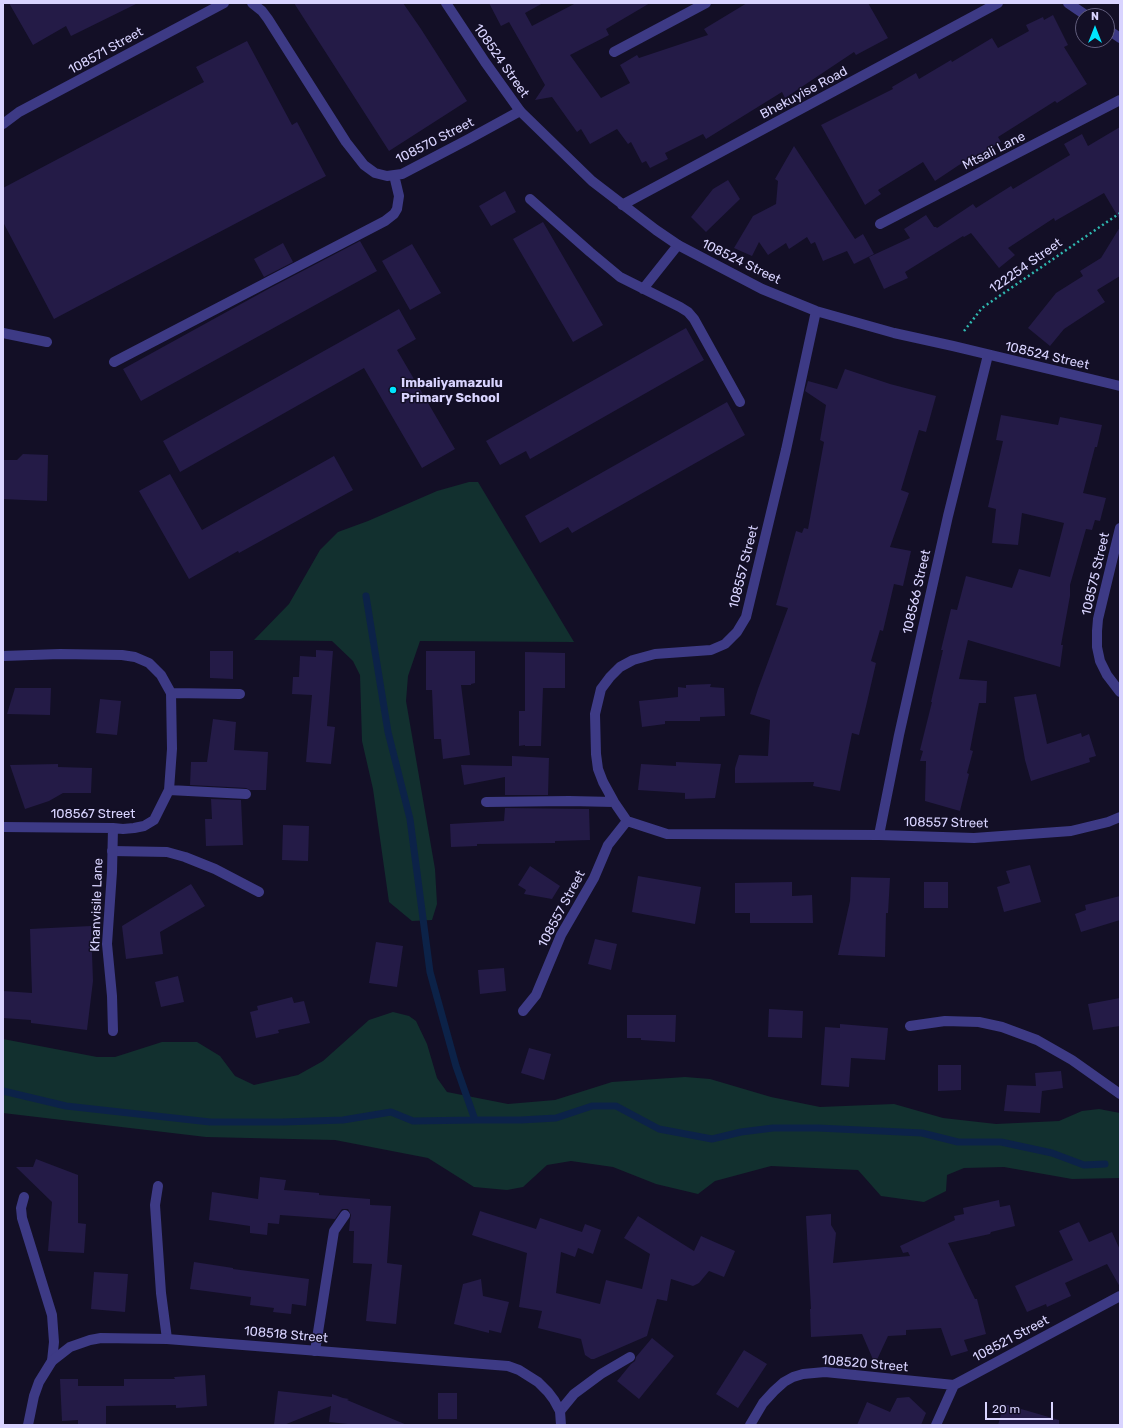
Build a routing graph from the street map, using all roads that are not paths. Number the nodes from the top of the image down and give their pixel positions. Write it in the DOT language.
graph roads {
  1 [pos="224,3"];
  2 [pos="252,3"];
  3 [pos="446,3"];
  4 [pos="706,3"];
  5 [pos="998,3"];
  6 [pos="614,52"];
  7 [pos="1120,100"];
  8 [pos="520,111"];
  9 [pos="3,124"];
  10 [pos="394,175"];
  11 [pos="530,199"];
  12 [pos="622,205"];
  13 [pos="880,224"];
  14 [pos="678,245"];
  15 [pos="643,289"];
  16 [pos="816,311"];
  17 [pos="3,333"];
  18 [pos="47,342"];
  19 [pos="988,355"];
  20 [pos="114,362"];
  21 [pos="1120,386"];
  22 [pos="740,402"];
  23 [pos="1120,528"];
  24 [pos="3,656"];
  25 [pos="1120,692"];
  26 [pos="171,693"];
  27 [pos="240,694"];
  28 [pos="168,790"];
  29 [pos="246,794"];
  30 [pos="486,802"];
  31 [pos="614,802"];
  32 [pos="1120,817"];
  33 [pos="627,821"];
  34 [pos="3,827"];
  35 [pos="112,828"];
  36 [pos="879,835"];
  37 [pos="112,851"];
  38 [pos="259,892"];
  39 [pos="524,1011"];
  40 [pos="910,1026"];
  41 [pos="113,1031"];
  42 [pos="1120,1094"];
  43 [pos="158,1186"];
  44 [pos="24,1197"];
  45 [pos="345,1215"];
  46 [pos="1120,1296"];
  47 [pos="167,1339"];
  48 [pos="315,1351"];
  49 [pos="630,1357"];
  50 [pos="52,1361"];
  51 [pos="954,1384"];
  52 [pos="560,1412"];
  53 [pos="28,1425"];
  54 [pos="561,1425"];
  55 [pos="750,1425"];
  56 [pos="936,1425"];
  1 -- 9 [label="street, 108571 Street"];
  2 -- 10 [label="street, 108570 Street"];
  3 -- 8 [label="street, 108524 Street"];
  4 -- 6 [label="street"];
  5 -- 12 [label="street, Bhekuyise Road"];
  7 -- 13 [label="street, Mtsali Lane"];
  8 -- 10 [label="street, 108570 Street"];
  8 -- 12 [label="street, 108524 Street"];
  10 -- 20 [label="street"];
  11 -- 15 [label="street"];
  12 -- 14 [label="street, 108524 Street"];
  14 -- 15 [label="street"];
  14 -- 16 [label="street, 108524 Street"];
  15 -- 22 [label="street"];
  16 -- 19 [label="street, 108524 Street"];
  16 -- 31 [label="street, 108557 Street"];
  17 -- 18 [label="street"];
  19 -- 21 [label="street, 108524 Street"];
  19 -- 36 [label="street, 108566 Street"];
  23 -- 25 [label="street, 108575 Street"];
  24 -- 26 [label="street, 108567 Street"];
  26 -- 27 [label="street"];
  26 -- 28 [label="street, 108567 Street"];
  28 -- 29 [label="street"];
  28 -- 35 [label="street, 108567 Street"];
  30 -- 31 [label="street"];
  31 -- 33 [label="street, 108557 Street"];
  32 -- 36 [label="street, 108557 Street"];
  33 -- 36 [label="street, 108557 Street"];
  33 -- 39 [label="street, 108557 Street"];
  34 -- 35 [label="street, 108567 Street"];
  35 -- 37 [label="street, Khanvisile Lane"];
  37 -- 38 [label="street"];
  37 -- 41 [label="street, Khanvisile Lane"];
  40 -- 42 [label="street"];
  43 -- 47 [label="street"];
  44 -- 50 [label="street"];
  45 -- 48 [label="street"];
  46 -- 51 [label="street, 108521 Street"];
  47 -- 48 [label="street, 108518 Street"];
  47 -- 50 [label="street, 108518 Street"];
  48 -- 52 [label="street, 108518 Street"];
  49 -- 52 [label="street"];
  50 -- 53 [label="street, 108518 Street"];
  51 -- 55 [label="street, 108520 Street"];
  51 -- 56 [label="street"];
  52 -- 54 [label="street, 108518 Street"];
}
